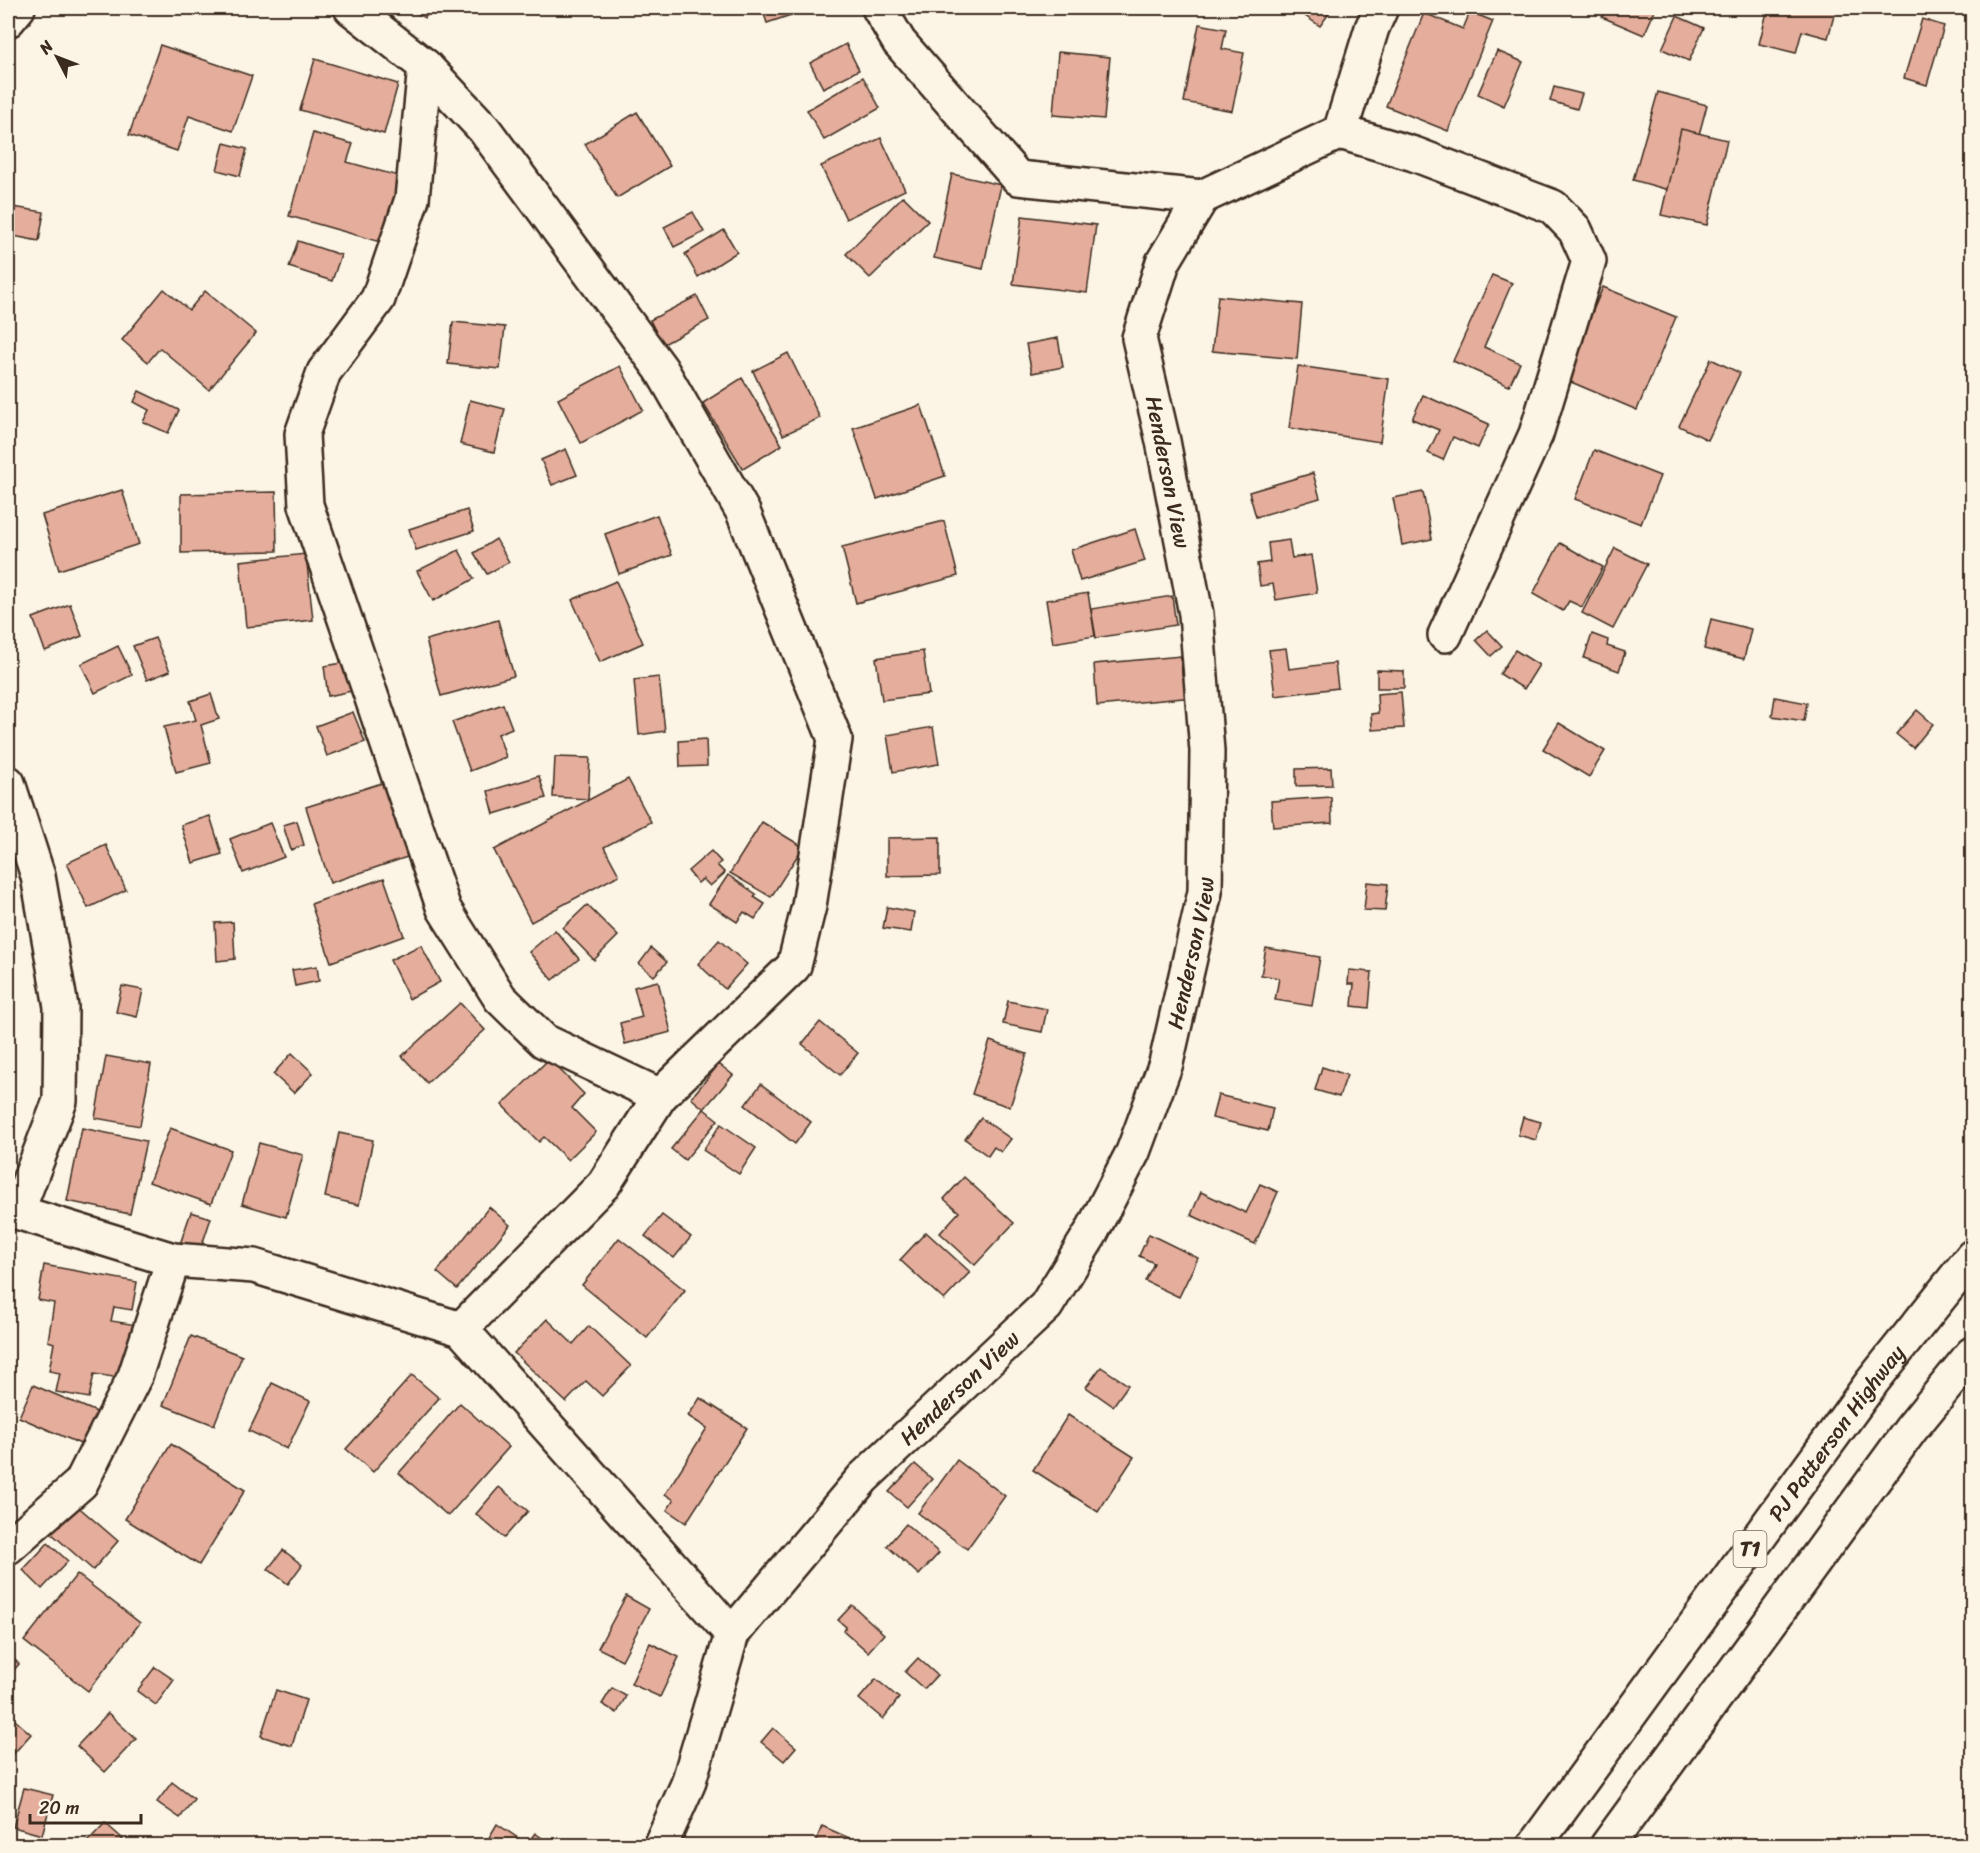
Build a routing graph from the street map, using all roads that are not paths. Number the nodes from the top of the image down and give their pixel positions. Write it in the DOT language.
graph roads {
  1 [pos="18,8"];
  2 [pos="351,8"];
  3 [pos="879,8"];
  4 [pos="1381,8"];
  5 [pos="8,20"];
  6 [pos="425,66"];
  7 [pos="1340,132"];
  8 [pos="1202,197"];
  9 [pos="1445,635"];
  10 [pos="8,783"];
  11 [pos="660,1096"];
  12 [pos="12,1211"];
  13 [pos="1972,1257"];
  14 [pos="173,1260"];
  15 [pos="461,1329"];
  16 [pos="1972,1354"];
  17 [pos="8,1546"];
  18 [pos="732,1634"];
  19 [pos="660,1845"];
  20 [pos="1534,1845"];
  21 [pos="1607,1845"];
  1 -- 5 [label="main road"];
  2 -- 6 [label="main road"];
  3 -- 8 [label="main road"];
  4 -- 7 [label="main road"];
  6 -- 11 [label="main road"];
  6 -- 11 [label="main road"];
  7 -- 8 [label="main road"];
  7 -- 9 [label="main road"];
  8 -- 18 [label="main road, Henderson View"];
  10 -- 12 [label="main road"];
  11 -- 15 [label="main road"];
  12 -- 14 [label="main road"];
  13 -- 20 [label="main road, PJ Patterson Highway / T1"];
  14 -- 15 [label="main road"];
  14 -- 17 [label="main road"];
  15 -- 18 [label="main road"];
  16 -- 21 [label="main road"];
  18 -- 19 [label="main road, Henderson View"];
}
